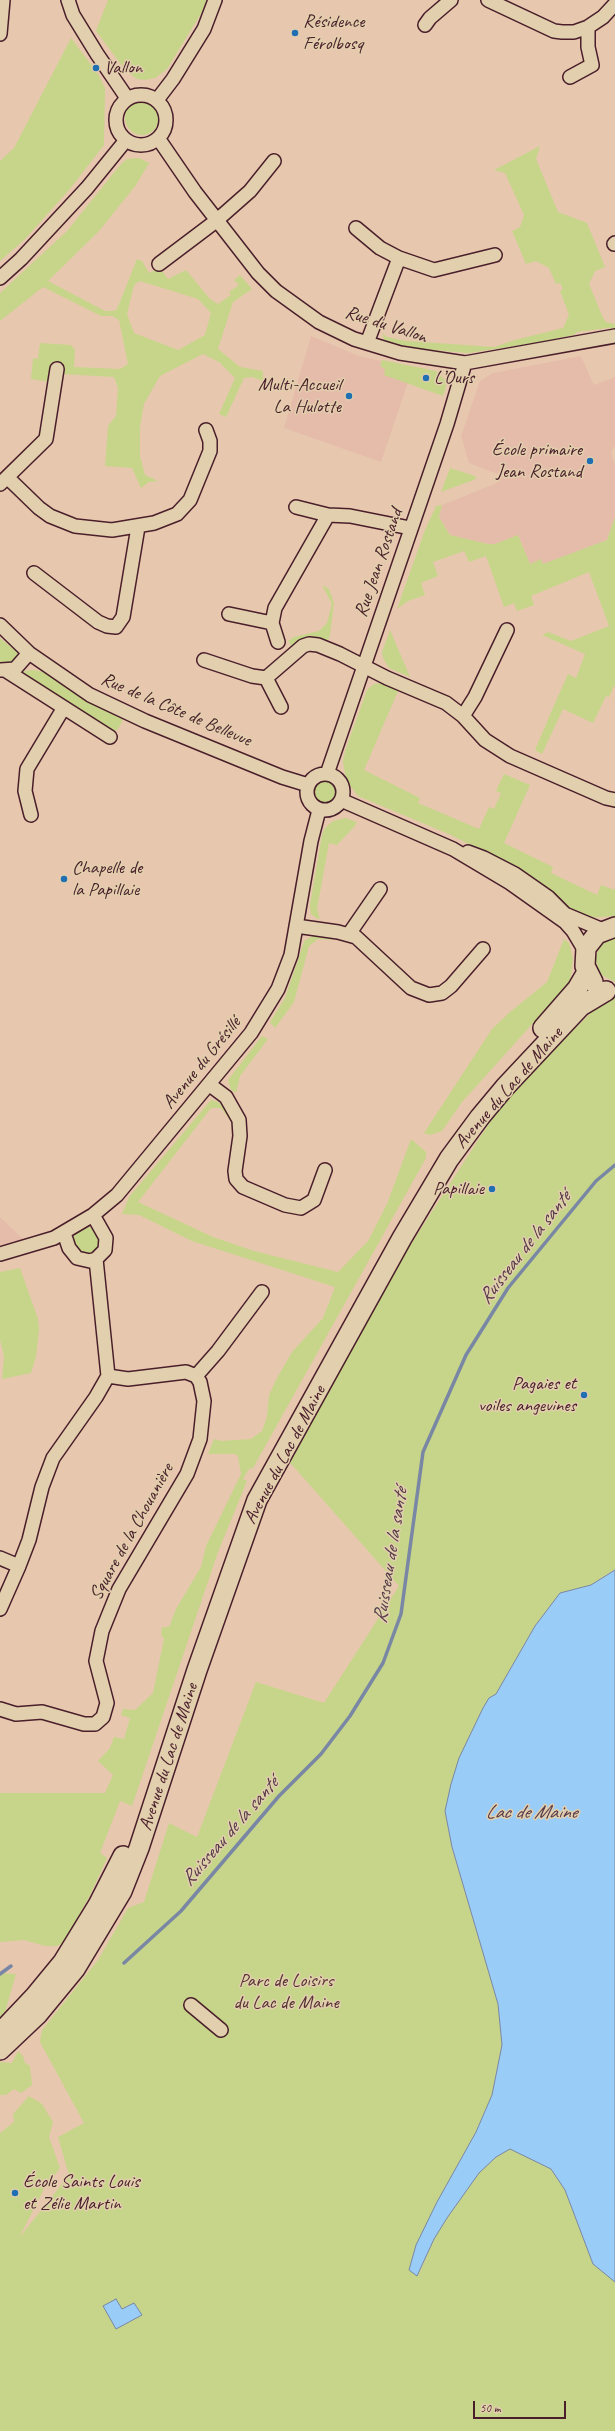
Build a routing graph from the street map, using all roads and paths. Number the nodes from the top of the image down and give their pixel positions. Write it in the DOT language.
graph roads {
  1 [pos="3,0"];
  2 [pos="68,0"];
  3 [pos="215,0"];
  4 [pos="451,0"];
  5 [pos="488,0"];
  6 [pos="615,4"];
  7 [pos="425,25"];
  8 [pos="588,27"];
  9 [pos="0,34"];
  10 [pos="570,77"];
  11 [pos="127,98"];
  12 [pos="157,100"];
  13 [pos="158,138"];
  14 [pos="126,140"];
  15 [pos="274,161"];
  16 [pos="216,221"];
  17 [pos="356,228"];
  18 [pos="495,255"];
  19 [pos="399,258"];
  20 [pos="159,264"];
  21 [pos="0,278"];
  22 [pos="615,336"];
  23 [pos="367,343"];
  24 [pos="464,363"];
  25 [pos="57,369"];
  26 [pos="206,430"];
  27 [pos="4,481"];
  28 [pos="296,507"];
  29 [pos="328,514"];
  30 [pos="138,527"];
  31 [pos="410,528"];
  32 [pos="34,573"];
  33 [pos="229,614"];
  34 [pos="272,623"];
  35 [pos="0,625"];
  36 [pos="507,630"];
  37 [pos="278,642"];
  38 [pos="30,653"];
  39 [pos="204,660"];
  40 [pos="363,667"];
  41 [pos="2,670"];
  42 [pos="266,678"];
  43 [pos="281,707"];
  44 [pos="63,709"];
  45 [pos="463,716"];
  46 [pos="110,737"];
  47 [pos="327,774"];
  48 [pos="308,785"];
  49 [pos="342,800"];
  50 [pos="615,800"];
  51 [pos="319,810"];
  52 [pos="31,815"];
  53 [pos="453,849"];
  54 [pos="380,889"];
  55 [pos="296,926"];
  56 [pos="609,928"];
  57 [pos="348,934"];
  58 [pos="483,949"];
  59 [pos="585,951"];
  60 [pos="586,972"];
  61 [pos="610,992"];
  62 [pos="210,1084"];
  63 [pos="325,1170"];
  64 [pos="93,1215"];
  65 [pos="64,1233"];
  66 [pos="0,1254"];
  67 [pos="96,1259"];
  68 [pos="262,1292"];
  69 [pos="108,1376"];
  70 [pos="196,1376"];
  71 [pos="0,1558"];
  72 [pos="19,1566"];
  73 [pos="0,1609"];
  74 [pos="0,1709"];
  75 [pos="191,2005"];
  76 [pos="10,2030"];
  77 [pos="221,2030"];
  78 [pos="0,2050"];
  1 -- 9 [label="street"];
  2 -- 11 [label="street"];
  3 -- 12 [label="street"];
  4 -- 7 [label="street"];
  5 -- 8 [label="street"];
  6 -- 8 [label="street"];
  8 -- 10 [label="street"];
  11 -- 12 [label="street"];
  11 -- 14 [label="street"];
  12 -- 13 [label="street"];
  13 -- 14 [label="street"];
  13 -- 16 [label="street, Rue du Vallon"];
  14 -- 21 [label="street"];
  15 -- 16 [label="street"];
  16 -- 20 [label="street"];
  16 -- 23 [label="street, Rue du Vallon"];
  17 -- 19 [label="street"];
  18 -- 19 [label="street"];
  19 -- 23 [label="street"];
  22 -- 24 [label="street, Rue du Vallon"];
  23 -- 24 [label="street, Rue du Vallon"];
  24 -- 31 [label="street, Rue Jean Rostand"];
  25 -- 27 [label="street"];
  26 -- 30 [label="street"];
  27 -- 30 [label="street"];
  28 -- 29 [label="street"];
  29 -- 31 [label="street"];
  29 -- 34 [label="street"];
  30 -- 32 [label="street"];
  31 -- 40 [label="street, Rue Jean Rostand"];
  33 -- 34 [label="street"];
  34 -- 37 [label="street"];
  35 -- 38 [label="street, Rue de la Côte de Bellevue"];
  36 -- 45 [label="street"];
  38 -- 41 [label="street"];
  38 -- 48 [label="street, Rue de la Côte de Bellevue"];
  39 -- 42 [label="street"];
  40 -- 42 [label="street"];
  40 -- 45 [label="street"];
  40 -- 47 [label="street, Rue Jean Rostand"];
  41 -- 44 [label="street"];
  42 -- 43 [label="street"];
  44 -- 46 [label="street"];
  44 -- 52 [label="street"];
  45 -- 50 [label="street"];
  47 -- 48 [label="street"];
  47 -- 49 [label="street"];
  48 -- 51 [label="street"];
  49 -- 51 [label="street"];
  49 -- 53 [label="street"];
  51 -- 55 [label="street, Avenue du Grésillé"];
  53 -- 56 [label="street"];
  53 -- 59 [label="street"];
  54 -- 57 [label="street"];
  55 -- 57 [label="street"];
  55 -- 62 [label="street, Avenue du Grésillé"];
  56 -- 59 [label="street"];
  57 -- 58 [label="street"];
  59 -- 60 [label="street"];
  60 -- 61 [label="street"];
  60 -- 76 [label="street, Avenue du Lac de Maine"];
  61 -- 76 [label="street, Avenue du Lac de Maine"];
  62 -- 63 [label="street"];
  62 -- 64 [label="street, Avenue du Grésillé"];
  64 -- 65 [label="street, Avenue du Grésillé"];
  64 -- 67 [label="street"];
  65 -- 66 [label="street, Avenue du Grésillé"];
  65 -- 67 [label="street"];
  67 -- 69 [label="street"];
  68 -- 70 [label="street"];
  69 -- 70 [label="street"];
  69 -- 72 [label="street"];
  70 -- 74 [label="street, Square de la Chouanière"];
  71 -- 72 [label="street"];
  72 -- 73 [label="street"];
  75 -- 77 [label="street"];
  76 -- 78 [label="street"];
}
